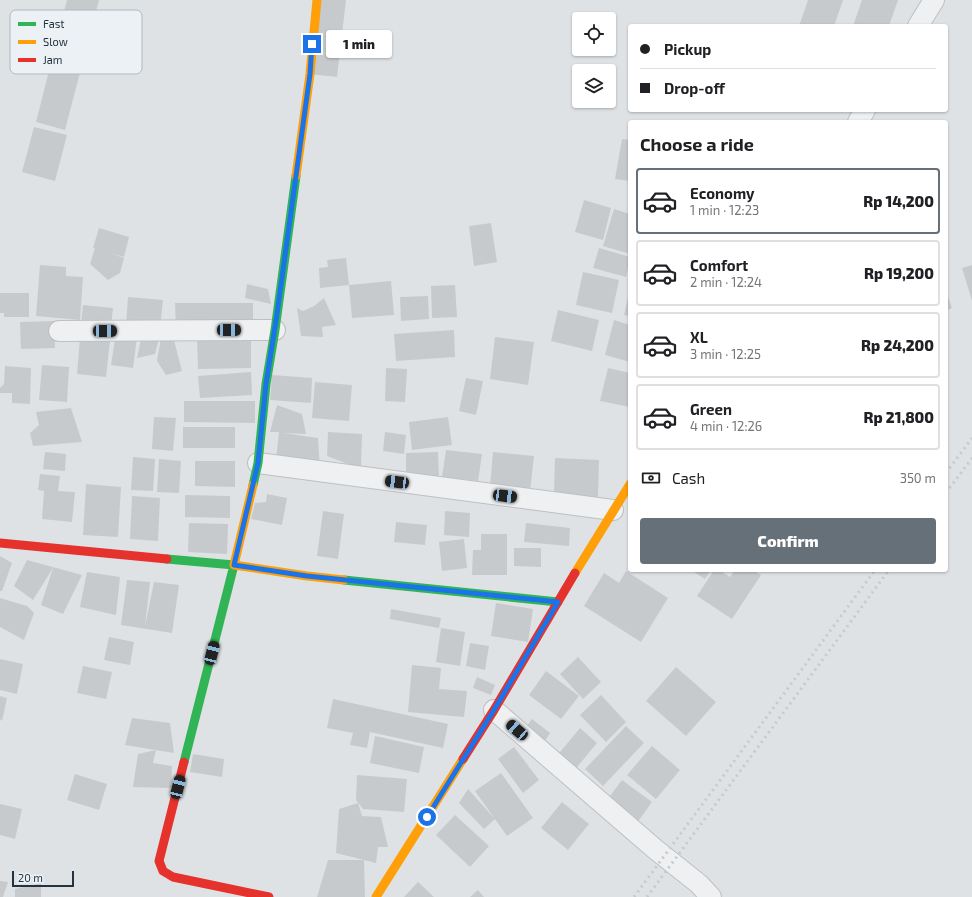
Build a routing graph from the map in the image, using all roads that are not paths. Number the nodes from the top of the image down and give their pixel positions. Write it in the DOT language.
graph roads {
  1 [pos="317,0"];
  2 [pos="934,0"];
  3 [pos="919,24"];
  4 [pos="275,330"];
  5 [pos="59,331"];
  6 [pos="258,463"];
  7 [pos="628,487"];
  8 [pos="613,510"];
  9 [pos="0,543"];
  10 [pos="234,565"];
  11 [pos="558,602"];
  12 [pos="494,710"];
  13 [pos="269,897"];
  14 [pos="376,897"];
  15 [pos="712,897"];
  1 -- 4 [label="street"];
  2 -- 3 [label="street"];
  4 -- 5 [label="street"];
  4 -- 6 [label="street"];
  6 -- 8 [label="street"];
  6 -- 10 [label="street"];
  7 -- 8 [label="street"];
  8 -- 11 [label="street"];
  9 -- 10 [label="street"];
  10 -- 11 [label="street"];
  10 -- 13 [label="street"];
  11 -- 12 [label="street"];
  12 -- 14 [label="street"];
  12 -- 15 [label="street"];
}
